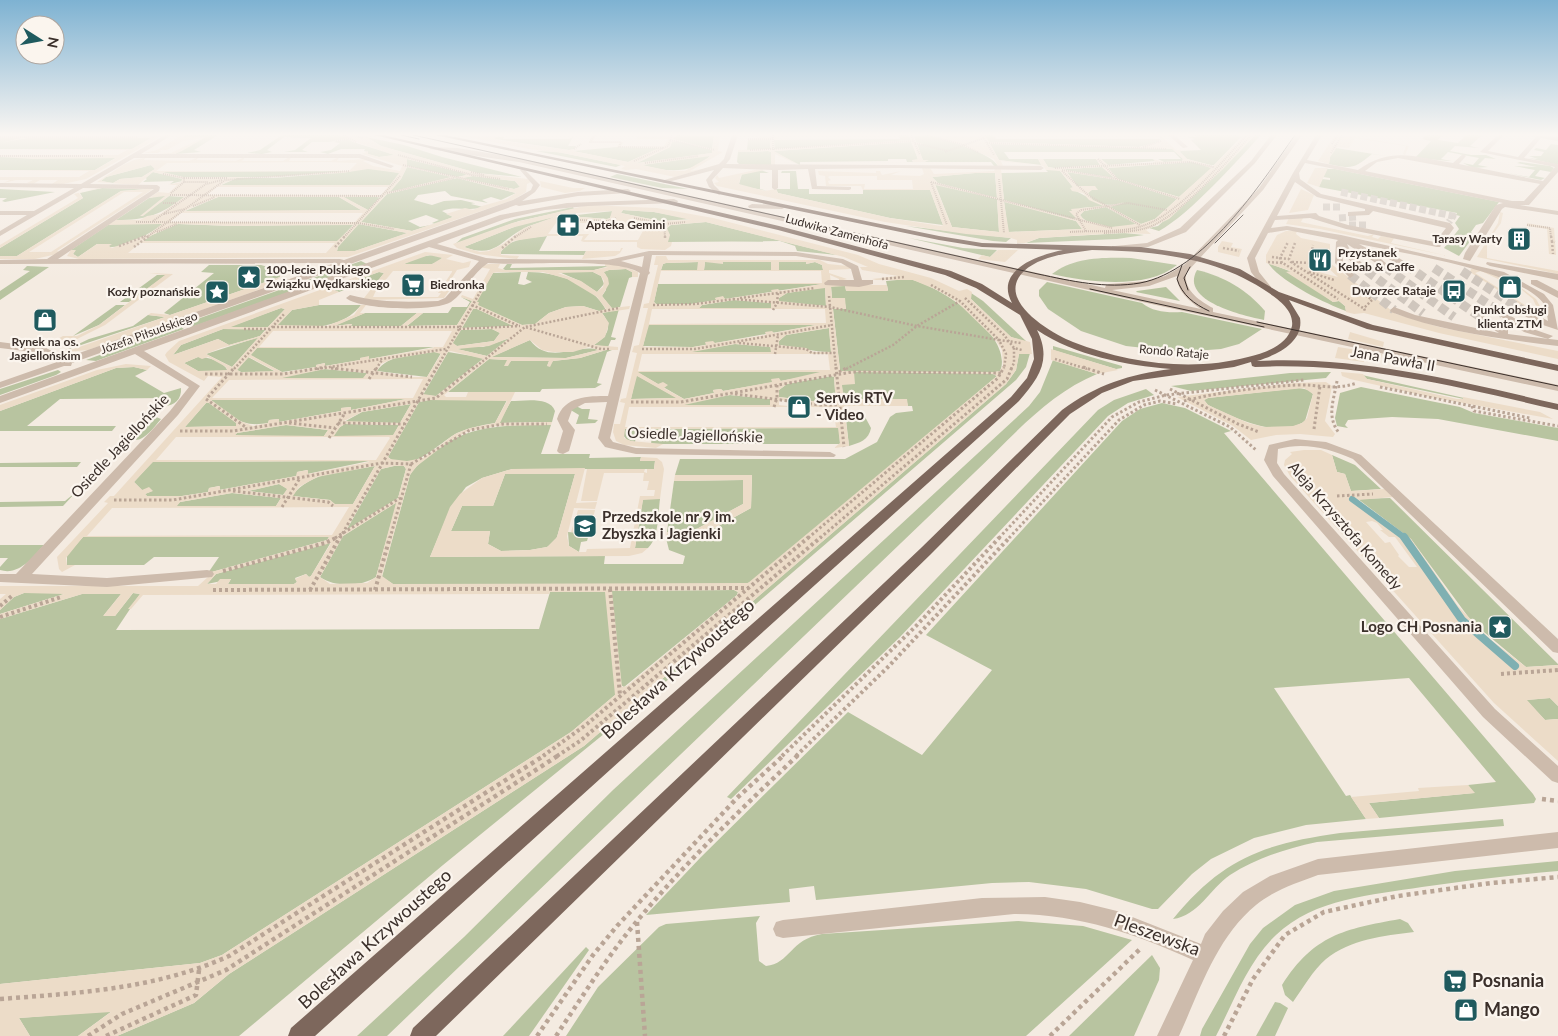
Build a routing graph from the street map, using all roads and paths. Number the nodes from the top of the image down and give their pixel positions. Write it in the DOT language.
graph roads {
  1 [pos="86,183"];
  2 [pos="211,183"];
  3 [pos="221,183"];
  4 [pos="394,183"];
  5 [pos="432,183"];
  6 [pos="486,183"];
  7 [pos="536,183"];
  8 [pos="580,183"];
  9 [pos="623,183"];
  10 [pos="675,183"];
  11 [pos="709,183"];
  12 [pos="775,183"];
  13 [pos="813,183"];
  14 [pos="936,183"];
  15 [pos="1072,183"];
  16 [pos="1131,183"];
  17 [pos="1197,183"];
  18 [pos="1202,183"];
  19 [pos="1231,183"];
  20 [pos="1265,183"];
  21 [pos="1291,183"];
  22 [pos="1417,183"];
  23 [pos="1545,183"];
  24 [pos="0,185"];
  25 [pos="83,185"];
  26 [pos="1304,185"];
  27 [pos="775,188"];
  28 [pos="849,188"];
  29 [pos="511,189"];
  30 [pos="612,191"];
  31 [pos="1333,191"];
  32 [pos="662,192"];
  33 [pos="718,193"];
  34 [pos="150,195"];
  35 [pos="190,195"];
  36 [pos="385,195"];
  37 [pos="204,196"];
  38 [pos="218,196"];
  39 [pos="1181,199"];
  40 [pos="658,202"];
  41 [pos="158,203"];
  42 [pos="178,203"];
  43 [pos="754,206"];
  44 [pos="729,207"];
  45 [pos="782,207"];
  46 [pos="1106,207"];
  47 [pos="188,208"];
  48 [pos="500,208"];
  49 [pos="1167,210"];
  50 [pos="1369,211"];
  51 [pos="0,213"];
  52 [pos="36,213"];
  53 [pos="1558,213"];
  54 [pos="161,215"];
  55 [pos="1312,215"];
  56 [pos="630,216"];
  57 [pos="1336,216"];
  58 [pos="1353,216"];
  59 [pos="1274,218"];
  60 [pos="692,221"];
  61 [pos="1080,221"];
  62 [pos="109,222"];
  63 [pos="151,222"];
  64 [pos="166,223"];
  65 [pos="180,223"];
  66 [pos="358,223"];
  67 [pos="539,224"];
  68 [pos="664,224"];
  69 [pos="1527,224"];
  70 [pos="1140,225"];
  71 [pos="1117,229"];
  72 [pos="396,230"];
  73 [pos="1086,231"];
  74 [pos="1266,231"];
  75 [pos="842,232"];
  76 [pos="1067,232"];
  77 [pos="0,234"];
  78 [pos="151,234"];
  79 [pos="666,234"];
  80 [pos="1004,234"];
  81 [pos="1010,234"];
  82 [pos="1070,235"];
  83 [pos="1340,237"];
  84 [pos="415,238"];
  85 [pos="1305,243"];
  86 [pos="431,244"];
  87 [pos="1437,245"];
  88 [pos="1218,247"];
  89 [pos="111,248"];
  90 [pos="334,248"];
  91 [pos="1092,248"];
  92 [pos="1108,248"];
  93 [pos="130,249"];
  94 [pos="499,250"];
  95 [pos="1240,252"];
  96 [pos="649,253"];
  97 [pos="1549,253"];
  98 [pos="1272,257"];
  99 [pos="1195,258"];
  100 [pos="1280,258"];
  101 [pos="1289,259"];
  102 [pos="1467,259"];
  103 [pos="486,260"];
  104 [pos="350,261"];
  105 [pos="1448,261"];
  106 [pos="0,262"];
  107 [pos="49,262"];
  108 [pos="608,262"];
  109 [pos="1265,262"];
  110 [pos="1291,262"];
  111 [pos="1406,265"];
  112 [pos="1187,266"];
  113 [pos="1385,267"];
  114 [pos="1434,268"];
  115 [pos="1514,268"];
  116 [pos="1019,271"];
  117 [pos="1367,271"];
  118 [pos="1462,271"];
  119 [pos="646,273"];
  120 [pos="1350,275"];
  121 [pos="908,277"];
  122 [pos="1558,277"];
  123 [pos="1052,279"];
  124 [pos="870,282"];
  125 [pos="484,284"];
  126 [pos="859,284"];
  127 [pos="828,285"];
  128 [pos="1268,288"];
  129 [pos="778,293"];
  130 [pos="948,294"];
  131 [pos="1558,295"];
  132 [pos="962,296"];
  133 [pos="350,298"];
  134 [pos="733,299"];
  135 [pos="960,301"];
  136 [pos="778,303"];
  137 [pos="695,304"];
  138 [pos="472,305"];
  139 [pos="637,307"];
  140 [pos="830,307"];
  141 [pos="694,308"];
  142 [pos="1364,308"];
  143 [pos="773,310"];
  144 [pos="1394,310"];
  145 [pos="1522,310"];
  146 [pos="1423,313"];
  147 [pos="1022,314"];
  148 [pos="1503,314"];
  149 [pos="1454,317"];
  150 [pos="1236,319"];
  151 [pos="1483,319"];
  152 [pos="1439,322"];
  153 [pos="832,325"];
  154 [pos="520,326"];
  155 [pos="524,326"];
  156 [pos="917,326"];
  157 [pos="1555,326"];
  158 [pos="272,327"];
  159 [pos="459,328"];
  160 [pos="1478,331"];
  161 [pos="1295,332"];
  162 [pos="778,335"];
  163 [pos="1558,338"];
  164 [pos="999,340"];
  165 [pos="1008,340"];
  166 [pos="1536,341"];
  167 [pos="733,342"];
  168 [pos="1558,343"];
  169 [pos="1024,344"];
  170 [pos="0,345"];
  171 [pos="774,346"];
  172 [pos="1014,348"];
  173 [pos="447,349"];
  174 [pos="626,349"];
  175 [pos="1023,350"];
  176 [pos="137,351"];
  177 [pos="835,353"];
  178 [pos="775,354"];
  179 [pos="1051,357"];
  180 [pos="383,359"];
  181 [pos="65,362"];
  182 [pos="325,368"];
  183 [pos="1204,368"];
  184 [pos="1220,368"];
  185 [pos="1558,368"];
  186 [pos="840,371"];
  187 [pos="79,372"];
  188 [pos="373,372"];
  189 [pos="837,373"];
  190 [pos="1002,373"];
  191 [pos="199,374"];
  192 [pos="1103,374"];
  193 [pos="412,377"];
  194 [pos="1359,378"];
  195 [pos="368,379"];
  196 [pos="1307,380"];
  197 [pos="1330,380"];
  198 [pos="1338,380"];
  199 [pos="1357,382"];
  200 [pos="0,384"];
  201 [pos="1364,384"];
  202 [pos="777,385"];
  203 [pos="1161,386"];
  204 [pos="1320,386"];
  205 [pos="1373,386"];
  206 [pos="1337,388"];
  207 [pos="1558,388"];
  208 [pos="729,393"];
  209 [pos="1181,394"];
  210 [pos="1166,395"];
  211 [pos="777,398"];
  212 [pos="206,399"];
  213 [pos="613,399"];
  214 [pos="1190,399"];
  215 [pos="0,400"];
  216 [pos="418,400"];
  217 [pos="1184,401"];
  218 [pos="628,402"];
  219 [pos="1470,403"];
  220 [pos="1177,404"];
  221 [pos="840,405"];
  222 [pos="774,407"];
  223 [pos="1472,407"];
  224 [pos="1558,407"];
  225 [pos="346,412"];
  226 [pos="284,422"];
  227 [pos="338,423"];
  228 [pos="404,424"];
  229 [pos="1558,424"];
  230 [pos="563,425"];
  231 [pos="248,428"];
  232 [pos="335,428"];
  233 [pos="177,430"];
  234 [pos="1314,430"];
  235 [pos="1259,432"];
  236 [pos="329,438"];
  237 [pos="1342,449"];
  238 [pos="563,451"];
  239 [pos="830,455"];
  240 [pos="1269,455"];
  241 [pos="382,463"];
  242 [pos="411,464"];
  243 [pos="301,478"];
  244 [pos="228,490"];
  245 [pos="288,497"];
  246 [pos="401,498"];
  247 [pos="113,500"];
  248 [pos="333,506"];
  249 [pos="282,507"];
  250 [pos="339,536"];
  251 [pos="207,574"];
  252 [pos="0,578"];
  253 [pos="20,583"];
  254 [pos="750,588"];
  255 [pos="610,589"];
  256 [pos="210,590"];
  257 [pos="310,590"];
  258 [pos="375,590"];
  259 [pos="70,595"];
  260 [pos="0,606"];
  261 [pos="0,617"];
  262 [pos="1558,648"];
  263 [pos="1558,670"];
  264 [pos="1501,674"];
  265 [pos="620,696"];
  266 [pos="1558,776"];
  267 [pos="1542,799"];
  268 [pos="1558,801"];
  269 [pos="1558,840"];
  270 [pos="1558,876"];
  271 [pos="637,921"];
  272 [pos="784,929"];
  273 [pos="1153,932"];
  274 [pos="1205,956"];
  275 [pos="199,970"];
  276 [pos="197,983"];
  277 [pos="0,999"];
  278 [pos="88,1036"];
  279 [pos="106,1036"];
  280 [pos="299,1036"];
  281 [pos="421,1036"];
  282 [pos="537,1036"];
  283 [pos="556,1036"];
  284 [pos="645,1036"];
  285 [pos="1050,1036"];
  286 [pos="1168,1036"];
  287 [pos="1224,1036"];
  1 -- 25 [label="street"];
  2 -- 35 [label="path"];
  3 -- 37 [label="path"];
  4 -- 36 [label="path"];
  5 -- 36 [label="path"];
  6 -- 29 [label="path"];
  7 -- 48 [label="street, Józefa Piłsudskiego"];
  8 -- 30 [label="main road, Ludwika Zamenhofa"];
  9 -- 32 [label="street"];
  10 -- 33 [label="main road, Ludwika Zamenhofa"];
  11 -- 33 [label="street"];
  12 -- 27 [label="street"];
  13 -- 28 [label="street"];
  14 -- 61 [label="path"];
  15 -- 46 [label="path"];
  16 -- 39 [label="path"];
  17 -- 39 [label="path"];
  18 -- 82 [label="path"];
  19 -- 92 [label="street"];
  20 -- 99 [label="street"];
  21 -- 59 [label="street"];
  22 -- 23 [label="street"];
  24 -- 25 [label="street"];
  25 -- 34 [label="street"];
  25 -- 52 [label="street"];
  26 -- 31 [label="street"];
  26 -- 50 [label="street"];
  30 -- 32 [label="street, Józefa Piłsudskiego"];
  30 -- 40 [label="main road, Ludwika Zamenhofa"];
  30 -- 48 [label="street, Józefa Piłsudskiego"];
  32 -- 43 [label="street, Józefa Piłsudskiego"];
  32 -- 44 [label="street"];
  33 -- 45 [label="main road, Ludwika Zamenhofa"];
  34 -- 35 [label="path"];
  34 -- 62 [label="street"];
  35 -- 37 [label="path"];
  35 -- 42 [label="path"];
  36 -- 38 [label="path"];
  36 -- 66 [label="path"];
  37 -- 38 [label="path"];
  37 -- 47 [label="path"];
  38 -- 47 [label="path"];
  39 -- 49 [label="path"];
  40 -- 44 [label="street, Józefa Piłsudskiego"];
  40 -- 86 [label="street, Józefa Piłsudskiego"];
  40 -- 147 [label="main road, Ludwika Zamenhofa"];
  41 -- 42 [label="path"];
  42 -- 54 [label="path"];
  43 -- 45 [label="street, Józefa Piłsudskiego"];
  43 -- 75 [label="street"];
  44 -- 75 [label="street"];
  45 -- 91 [label="main road, Ludwika Zamenhofa"];
  46 -- 49 [label="path"];
  46 -- 61 [label="path"];
  46 -- 70 [label="path"];
  47 -- 54 [label="path"];
  47 -- 64 [label="path"];
  48 -- 84 [label="street, Józefa Piłsudskiego"];
  49 -- 70 [label="path"];
  50 -- 58 [label="street"];
  50 -- 58 [label="street"];
  50 -- 58 [label="street"];
  50 -- 87 [label="street"];
  51 -- 52 [label="street"];
  52 -- 77 [label="street"];
  53 -- 102 [label="street"];
  54 -- 63 [label="path"];
  55 -- 57 [label="street"];
  55 -- 57 [label="street"];
  55 -- 57 [label="street"];
  55 -- 59 [label="street"];
  55 -- 87 [label="street"];
  56 -- 68 [label="path"];
  59 -- 74 [label="street"];
  60 -- 68 [label="path"];
  61 -- 71 [label="path"];
  61 -- 73 [label="path"];
  62 -- 63 [label="path"];
  62 -- 107 [label="street"];
  63 -- 64 [label="path"];
  64 -- 65 [label="path"];
  64 -- 78 [label="path"];
  65 -- 66 [label="path"];
  65 -- 78 [label="path"];
  66 -- 72 [label="path"];
  66 -- 90 [label="path"];
  67 -- 94 [label="path"];
  68 -- 79 [label="path"];
  69 -- 97 [label="path"];
  70 -- 71 [label="path"];
  71 -- 73 [label="path"];
  73 -- 76 [label="path"];
  74 -- 83 [label="street"];
  74 -- 128 [label="street"];
  75 -- 116 [label="street"];
  78 -- 89 [label="path"];
  78 -- 93 [label="path"];
  80 -- 81 [label="path"];
  83 -- 105 [label="street"];
  83 -- 111 [label="street"];
  83 -- 113 [label="street"];
  83 -- 114 [label="street"];
  83 -- 117 [label="street"];
  83 -- 120 [label="street"];
  84 -- 86 [label="street"];
  84 -- 104 [label="street, Józefa Piłsudskiego"];
  85 -- 110 [label="path"];
  86 -- 103 [label="street"];
  86 -- 176 [label="street, Józefa Piłsudskiego"];
  87 -- 102 [label="street"];
  88 -- 95 [label="path"];
  91 -- 92 [label="main road"];
  91 -- 116 [label="main road"];
  92 -- 99 [label="main road"];
  96 -- 108 [label="street"];
  96 -- 119 [label="street, Osiedle Jagiellońskie"];
  96 -- 126 [label="street"];
  98 -- 100 [label="path"];
  99 -- 112 [label="street"];
  99 -- 128 [label="main road"];
  100 -- 101 [label="path"];
  100 -- 101 [label="path"];
  100 -- 109 [label="path"];
  101 -- 110 [label="path"];
  102 -- 115 [label="street"];
  103 -- 108 [label="street"];
  103 -- 133 [label="street"];
  104 -- 107 [label="street"];
  104 -- 181 [label="street, Józefa Piłsudskiego"];
  105 -- 118 [label="street"];
  105 -- 157 [label="street"];
  106 -- 107 [label="street"];
  108 -- 119 [label="street"];
  110 -- 142 [label="path"];
  112 -- 123 [label="street"];
  112 -- 150 [label="street"];
  115 -- 122 [label="street"];
  115 -- 131 [label="street"];
  116 -- 123 [label="street"];
  116 -- 147 [label="main road"];
  119 -- 139 [label="street, Osiedle Jagiellońskie"];
  121 -- 124 [label="path"];
  123 -- 150 [label="street"];
  124 -- 126 [label="street"];
  125 -- 138 [label="path"];
  126 -- 127 [label="street"];
  127 -- 129 [label="path"];
  127 -- 140 [label="path"];
  128 -- 161 [label="main road"];
  128 -- 185 [label="main road, Jana Pawła II"];
  129 -- 134 [label="path"];
  129 -- 136 [label="path"];
  130 -- 135 [label="path"];
  132 -- 165 [label="path"];
  134 -- 136 [label="path"];
  134 -- 137 [label="path"];
  135 -- 156 [label="path"];
  135 -- 164 [label="path"];
  136 -- 140 [label="path"];
  136 -- 143 [label="path"];
  137 -- 139 [label="path"];
  137 -- 141 [label="path"];
  138 -- 154 [label="path"];
  138 -- 159 [label="path"];
  139 -- 155 [label="path"];
  139 -- 174 [label="street, Osiedle Jagiellońskie"];
  140 -- 153 [label="path"];
  140 -- 156 [label="path"];
  144 -- 152 [label="street"];
  145 -- 157 [label="street"];
  146 -- 152 [label="street"];
  147 -- 183 [label="main road, Rondo Rataje"];
  147 -- 280 [label="main road, Bolesława Krzywoustego"];
  148 -- 163 [label="street"];
  149 -- 160 [label="street"];
  150 -- 161 [label="street"];
  151 -- 166 [label="street"];
  152 -- 160 [label="street"];
  153 -- 162 [label="path"];
  153 -- 177 [label="path"];
  154 -- 155 [label="path"];
  154 -- 159 [label="path"];
  155 -- 174 [label="path"];
  155 -- 216 [label="path"];
  156 -- 164 [label="path"];
  156 -- 189 [label="path"];
  158 -- 159 [label="path"];
  159 -- 173 [label="path"];
  160 -- 166 [label="street"];
  161 -- 184 [label="main road, Rondo Rataje"];
  161 -- 207 [label="street"];
  162 -- 167 [label="path"];
  162 -- 171 [label="path"];
  164 -- 165 [label="path"];
  164 -- 190 [label="path"];
  165 -- 169 [label="path"];
  165 -- 172 [label="path"];
  166 -- 168 [label="street"];
  167 -- 171 [label="path"];
  167 -- 174 [label="path"];
  170 -- 181 [label="street"];
  171 -- 177 [label="path"];
  171 -- 178 [label="path"];
  172 -- 175 [label="path"];
  172 -- 276 [label="path"];
  173 -- 180 [label="path"];
  173 -- 216 [label="path"];
  174 -- 213 [label="street, Osiedle Jagiellońskie"];
  176 -- 187 [label="street, Józefa Piłsudskiego"];
  176 -- 253 [label="street, Osiedle Jagiellońskie"];
  177 -- 189 [label="path"];
  179 -- 192 [label="path"];
  180 -- 182 [label="path"];
  180 -- 188 [label="path"];
  181 -- 187 [label="street"];
  181 -- 200 [label="street, Józefa Piłsudskiego"];
  182 -- 188 [label="path"];
  182 -- 191 [label="path"];
  183 -- 184 [label="main road, Rondo Rataje"];
  183 -- 281 [label="main road"];
  184 -- 224 [label="main road, Jana Pawła II"];
  186 -- 189 [label="path"];
  187 -- 215 [label="street, Józefa Piłsudskiego"];
  188 -- 193 [label="path"];
  188 -- 195 [label="path"];
  189 -- 190 [label="path"];
  189 -- 202 [label="path"];
  189 -- 221 [label="path"];
  190 -- 254 [label="path"];
  194 -- 199 [label="path"];
  196 -- 209 [label="path"];
  197 -- 198 [label="path"];
  198 -- 199 [label="path"];
  198 -- 206 [label="path"];
  199 -- 201 [label="path"];
  199 -- 206 [label="path"];
  202 -- 208 [label="path"];
  202 -- 211 [label="path"];
  203 -- 209 [label="path"];
  204 -- 206 [label="path"];
  204 -- 214 [label="path"];
  204 -- 234 [label="path"];
  205 -- 223 [label="path"];
  206 -- 237 [label="path"];
  208 -- 211 [label="path"];
  208 -- 218 [label="path"];
  209 -- 210 [label="path"];
  209 -- 214 [label="path"];
  210 -- 240 [label="path"];
  210 -- 282 [label="path"];
  211 -- 221 [label="path"];
  211 -- 222 [label="path"];
  212 -- 231 [label="path"];
  213 -- 230 [label="street"];
  213 -- 239 [label="street, Osiedle Jagiellońskie"];
  214 -- 217 [label="path"];
  214 -- 235 [label="path"];
  216 -- 225 [label="path"];
  216 -- 228 [label="path"];
  219 -- 223 [label="path"];
  220 -- 271 [label="path"];
  221 -- 239 [label="path"];
  223 -- 229 [label="path"];
  225 -- 226 [label="path"];
  225 -- 227 [label="path"];
  226 -- 231 [label="path"];
  226 -- 232 [label="path"];
  227 -- 228 [label="path"];
  227 -- 232 [label="path"];
  228 -- 241 [label="path"];
  230 -- 238 [label="street"];
  230 -- 242 [label="path"];
  231 -- 233 [label="path"];
  232 -- 236 [label="path"];
  237 -- 240 [label="street, Aleja Krzysztofa Komedy"];
  237 -- 262 [label="street, Aleja Krzysztofa Komedy"];
  240 -- 266 [label="street, Aleja Krzysztofa Komedy"];
  241 -- 242 [label="path"];
  241 -- 243 [label="path"];
  241 -- 250 [label="path"];
  242 -- 246 [label="path"];
  243 -- 244 [label="path"];
  243 -- 245 [label="path"];
  244 -- 245 [label="path"];
  244 -- 247 [label="path"];
  245 -- 248 [label="path"];
  245 -- 249 [label="path"];
  246 -- 250 [label="path"];
  246 -- 258 [label="path"];
  250 -- 251 [label="path"];
  250 -- 257 [label="path"];
  251 -- 253 [label="street"];
  252 -- 253 [label="street"];
  253 -- 260 [label="path"];
  254 -- 255 [label="path"];
  254 -- 265 [label="path"];
  255 -- 258 [label="path"];
  255 -- 265 [label="path"];
  256 -- 257 [label="path"];
  257 -- 258 [label="path"];
  259 -- 261 [label="path"];
  263 -- 264 [label="path"];
  265 -- 275 [label="path"];
  267 -- 268 [label="path"];
  269 -- 274 [label="street, Pleszewska"];
  270 -- 287 [label="path"];
  271 -- 283 [label="path"];
  271 -- 284 [label="path"];
  272 -- 273 [label="street, Pleszewska"];
  273 -- 274 [label="street, Pleszewska"];
  273 -- 285 [label="path"];
  274 -- 286 [label="street"];
  275 -- 276 [label="path"];
  275 -- 277 [label="path"];
  276 -- 278 [label="path"];
  276 -- 279 [label="path"];
}
